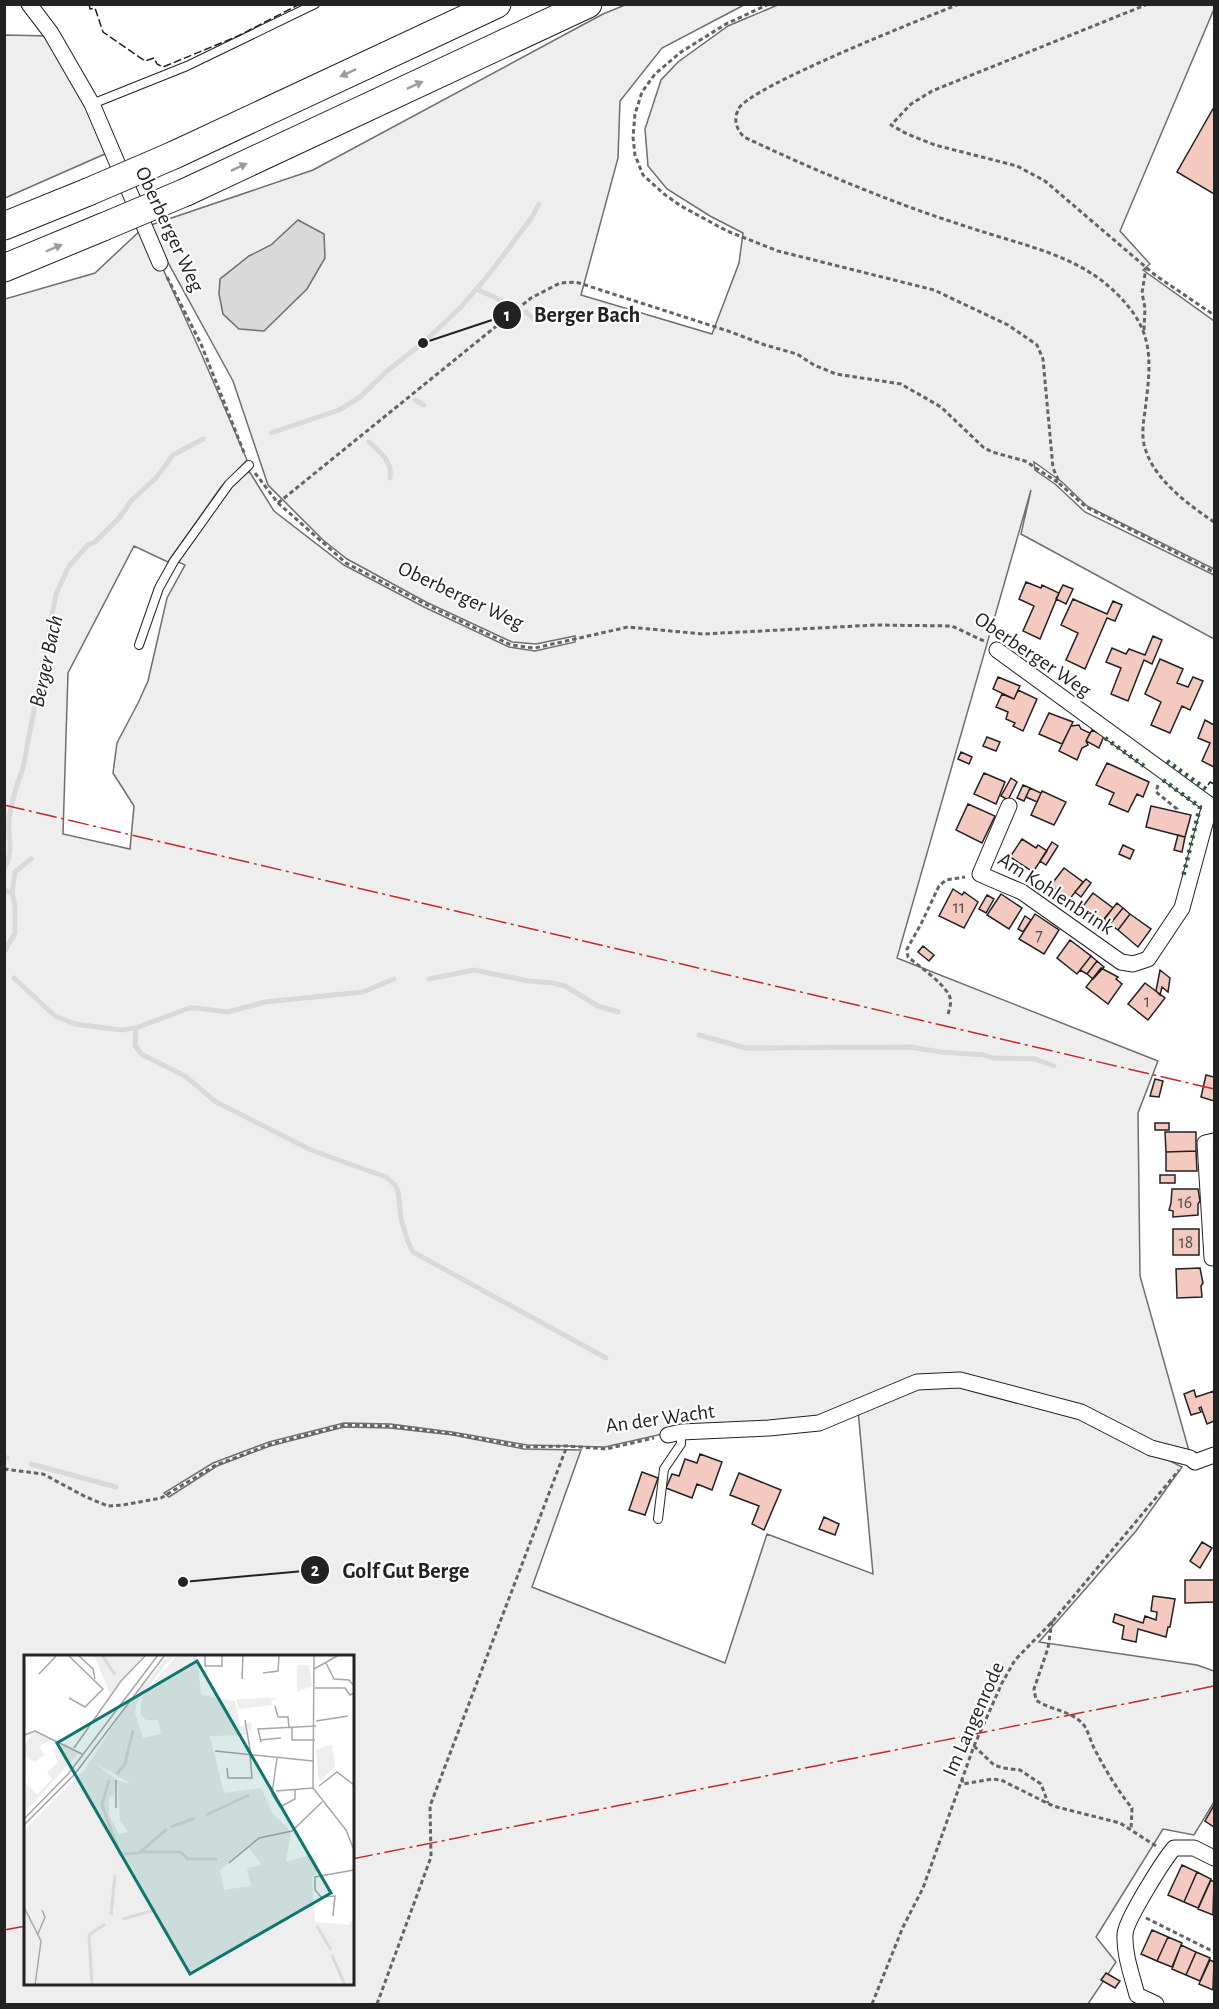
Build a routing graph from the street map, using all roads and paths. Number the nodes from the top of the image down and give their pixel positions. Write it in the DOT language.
graph roads {
  1 [pos="29,4"];
  2 [pos="315,4"];
  3 [pos="497,4"];
  4 [pos="588,4"];
  5 [pos="769,4"];
  6 [pos="960,4"];
  7 [pos="1148,4"];
  8 [pos="92,104"];
  9 [pos="4,226"];
  10 [pos="160,263"];
  11 [pos="4,268"];
  12 [pos="1146,268"];
  13 [pos="1215,315"];
  14 [pos="1144,332"];
  15 [pos="249,465"];
  16 [pos="1060,484"];
  17 [pos="278,503"];
  18 [pos="1215,522"];
  19 [pos="1215,572"];
  20 [pos="139,645"];
  21 [pos="997,650"];
  22 [pos="1009,806"];
  23 [pos="1212,806"];
  24 [pos="980,874"];
  25 [pos="948,1014"];
  26 [pos="1215,1141"];
  27 [pos="1215,1258"];
  28 [pos="675,1434"];
  29 [pos="567,1446"];
  30 [pos="1215,1455"];
  31 [pos="1190,1458"];
  32 [pos="4,1469"];
  33 [pos="658,1519"];
  34 [pos="1053,1621"];
  35 [pos="974,1746"];
  36 [pos="962,1778"];
  37 [pos="1049,1804"];
  38 [pos="1131,1830"];
  39 [pos="1172,1850"];
  40 [pos="1215,1858"];
  41 [pos="1135,1912"];
  42 [pos="1215,1952"];
  43 [pos="377,2004"];
  44 [pos="872,2004"];
  45 [pos="1156,2004"];
  1 -- 8 [label="street, Oberberger Weg"];
  2 -- 8 [label="lane"];
  3 -- 9 [label="highway, one-way, bridge"];
  11 -- 4 [label="highway, one-way, bridge"];
  5 -- 16 [label="path"];
  6 -- 14 [label="path"];
  7 -- 12 [label="path"];
  8 -- 10 [label="street, Oberberger Weg"];
  10 -- 15 [label="path, Oberberger Weg"];
  12 -- 13 [label="path"];
  12 -- 14 [label="path"];
  14 -- 18 [label="path"];
  15 -- 17 [label="path, Oberberger Weg"];
  15 -- 20 [label="lane"];
  16 -- 17 [label="path"];
  16 -- 19 [label="path"];
  17 -- 21 [label="path, Oberberger Weg"];
  21 -- 23 [label="street, Oberberger Weg"];
  22 -- 24 [label="street, Am Kohlenbrink"];
  23 -- 24 [label="street, Am Kohlenbrink"];
  24 -- 25 [label="path"];
  26 -- 27 [label="street"];
  28 -- 29 [label="path, An der Wacht"];
  28 -- 31 [label="street, An der Wacht"];
  28 -- 33 [label="lane"];
  29 -- 32 [label="path, An der Wacht"];
  29 -- 43 [label="path"];
  30 -- 31 [label="street, An der Wacht"];
  31 -- 34 [label="path, Im Langenrode"];
  34 -- 35 [label="path, Im Langenrode"];
  34 -- 38 [label="path"];
  35 -- 36 [label="path, Im Langenrode"];
  35 -- 37 [label="path"];
  36 -- 37 [label="path"];
  36 -- 44 [label="path, Im Langenrode"];
  37 -- 38 [label="path"];
  38 -- 39 [label="path"];
  39 -- 40 [label="street"];
  39 -- 41 [label="street"];
  41 -- 42 [label="path"];
  41 -- 45 [label="street"];
}
